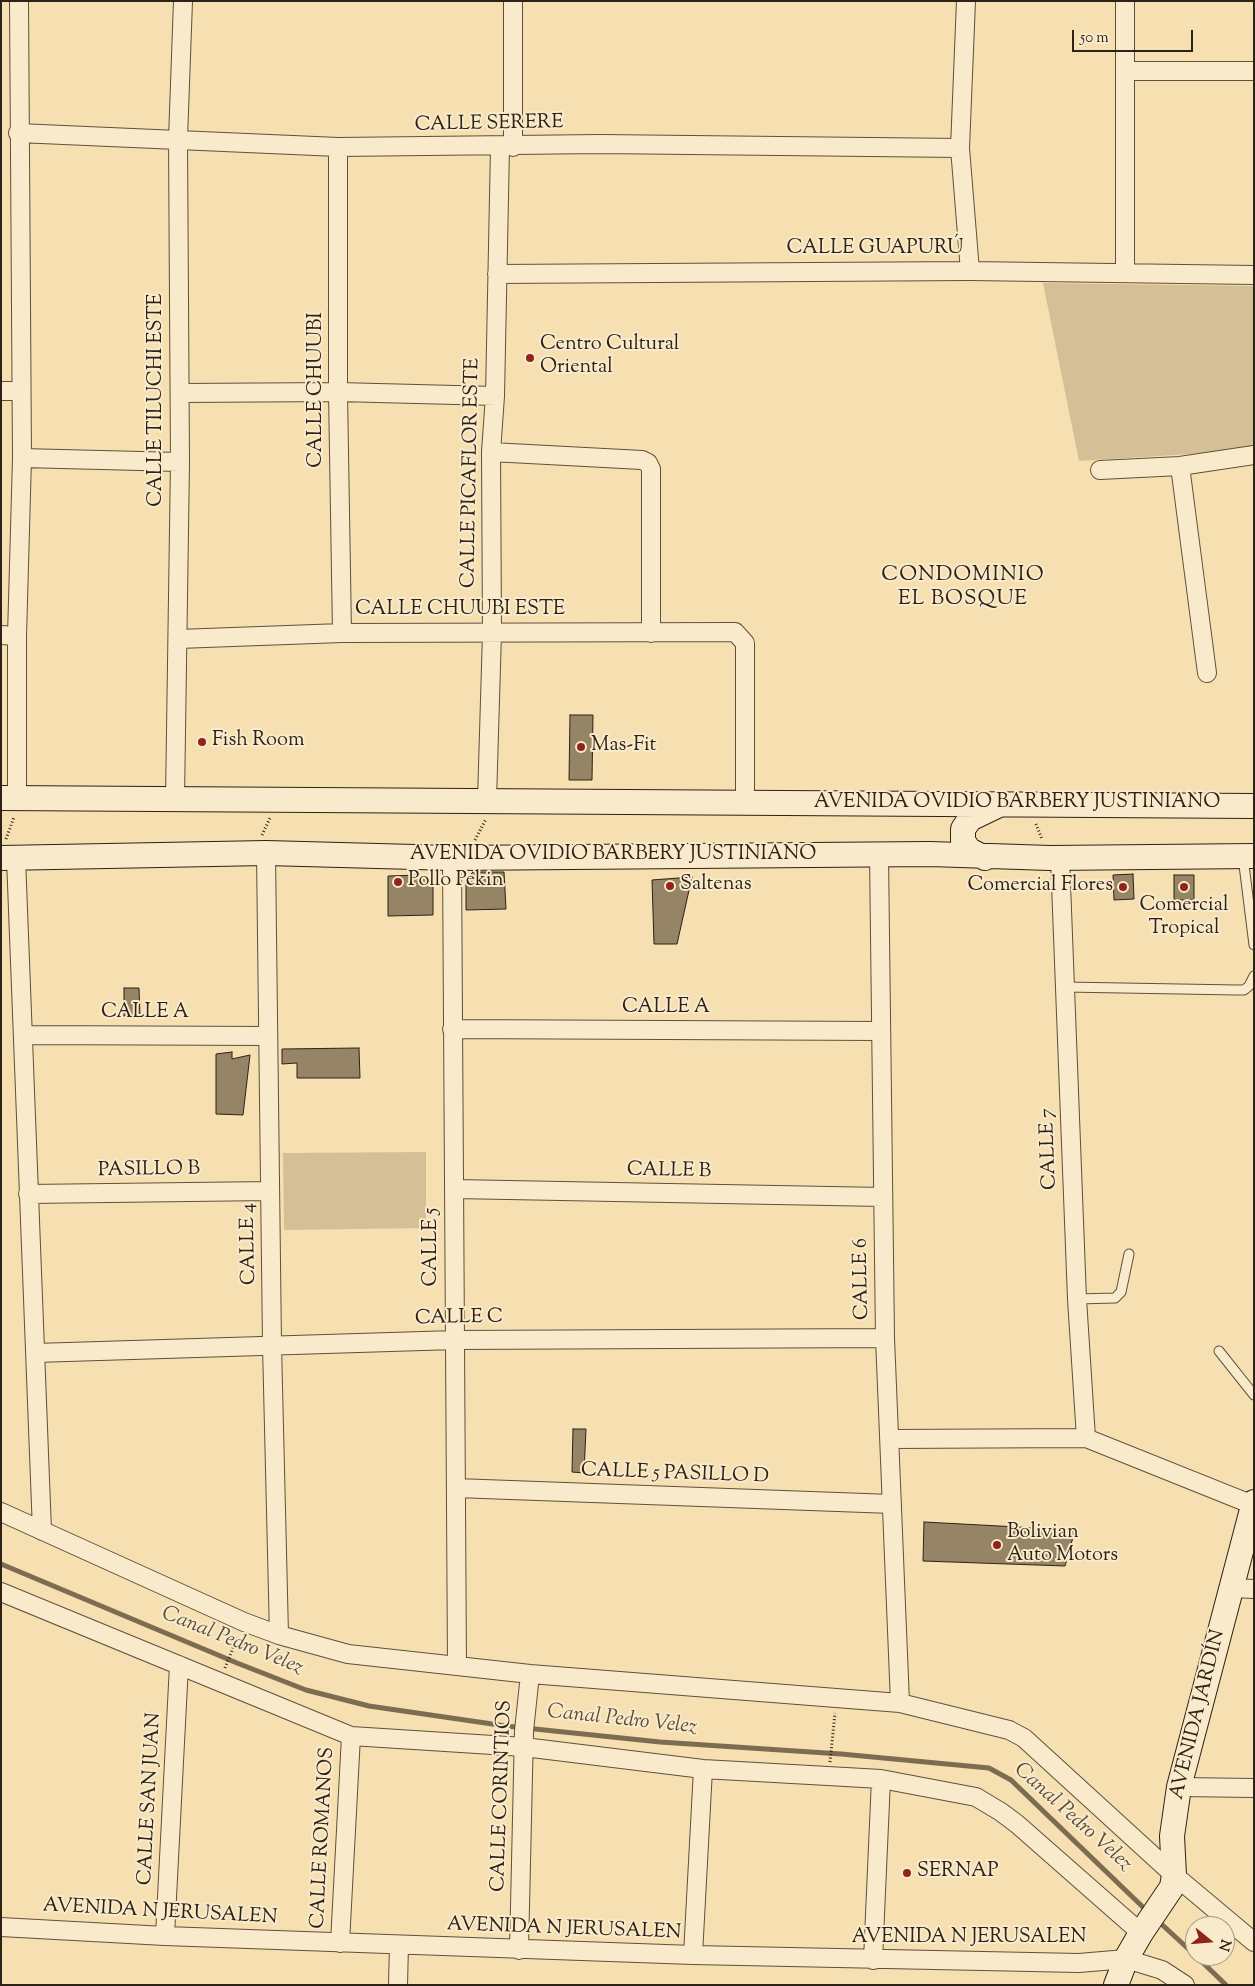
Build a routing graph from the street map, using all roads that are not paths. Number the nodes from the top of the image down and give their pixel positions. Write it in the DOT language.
graph roads {
  1 [pos="19,1"];
  2 [pos="183,1"];
  3 [pos="513,1"];
  4 [pos="966,1"];
  5 [pos="1125,1"];
  6 [pos="1127,71"];
  7 [pos="1254,71"];
  8 [pos="178,139"];
  9 [pos="12,142"];
  10 [pos="507,147"];
  11 [pos="338,148"];
  12 [pos="960,148"];
  13 [pos="970,271"];
  14 [pos="497,274"];
  15 [pos="1125,274"];
  16 [pos="1254,275"];
  17 [pos="1,391"];
  18 [pos="21,391"];
  19 [pos="180,392"];
  20 [pos="338,392"];
  21 [pos="495,396"];
  22 [pos="491,452"];
  23 [pos="1254,455"];
  24 [pos="22,458"];
  25 [pos="180,462"];
  26 [pos="1180,466"];
  27 [pos="1100,470"];
  28 [pos="342,633"];
  29 [pos="492,633"];
  30 [pos="651,633"];
  31 [pos="9,636"];
  32 [pos="178,639"];
  33 [pos="1207,672"];
  34 [pos="13,798"];
  35 [pos="175,799"];
  36 [pos="491,800"];
  37 [pos="745,803"];
  38 [pos="935,804"];
  39 [pos="1001,804"];
  40 [pos="1254,806"];
  41 [pos="7,854"];
  42 [pos="260,854"];
  43 [pos="930,854"];
  44 [pos="879,855"];
  45 [pos="1248,856"];
  46 [pos="458,858"];
  47 [pos="985,858"];
  48 [pos="1055,858"];
  49 [pos="1254,945"];
  50 [pos="1254,976"];
  51 [pos="1065,987"];
  52 [pos="452,1029"];
  53 [pos="879,1032"];
  54 [pos="22,1035"];
  55 [pos="268,1036"];
  56 [pos="454,1189"];
  57 [pos="270,1191"];
  58 [pos="28,1194"];
  59 [pos="883,1197"];
  60 [pos="1129,1254"];
  61 [pos="1077,1299"];
  62 [pos="885,1338"];
  63 [pos="454,1340"];
  64 [pos="272,1345"];
  65 [pos="1219,1351"];
  66 [pos="34,1353"];
  67 [pos="1254,1395"];
  68 [pos="1086,1438"];
  69 [pos="890,1439"];
  70 [pos="456,1488"];
  71 [pos="1253,1503"];
  72 [pos="892,1504"];
  73 [pos="1,1512"];
  74 [pos="42,1531"];
  75 [pos="1242,1588"];
  76 [pos="1,1592"];
  77 [pos="279,1634"];
  78 [pos="179,1665"];
  79 [pos="457,1666"];
  80 [pos="530,1674"];
  81 [pos="900,1703"];
  82 [pos="351,1736"];
  83 [pos="524,1739"];
  84 [pos="704,1769"];
  85 [pos="881,1779"];
  86 [pos="1179,1787"];
  87 [pos="1254,1788"];
  88 [pos="1173,1881"];
  89 [pos="1,1927"];
  90 [pos="1144,1928"];
  91 [pos="165,1936"];
  92 [pos="1254,1942"];
  93 [pos="340,1943"];
  94 [pos="399,1945"];
  95 [pos="519,1950"];
  96 [pos="693,1955"];
  97 [pos="1126,1959"];
  98 [pos="873,1960"];
  99 [pos="398,1985"];
  100 [pos="1116,1985"];
  101 [pos="1185,1985"];
  1 -- 9 [label="street"];
  2 -- 8 [label="street, CALLE TILUCHI ESTE"];
  3 -- 10 [label="street, CALLE PICAFLOR ESTE"];
  4 -- 12 [label="street"];
  5 -- 6 [label="street"];
  6 -- 7 [label="street"];
  6 -- 15 [label="street"];
  8 -- 9 [label="street, CALLE SERERE"];
  8 -- 11 [label="street, CALLE SERERE"];
  8 -- 19 [label="street, CALLE TILUCHI ESTE"];
  9 -- 18 [label="street"];
  10 -- 11 [label="street, CALLE SERERE"];
  10 -- 12 [label="street, CALLE SERERE"];
  10 -- 14 [label="street, CALLE PICAFLOR ESTE"];
  11 -- 20 [label="street, CALLE CHUUBI"];
  12 -- 13 [label="street"];
  13 -- 14 [label="street, CALLE GUAPURÚ"];
  13 -- 15 [label="street, CALLE GUAPURÚ"];
  14 -- 21 [label="street, CALLE PICAFLOR ESTE"];
  15 -- 16 [label="street, CALLE GUAPURÚ"];
  17 -- 18 [label="street"];
  18 -- 24 [label="street"];
  19 -- 20 [label="street"];
  19 -- 25 [label="street, CALLE TILUCHI ESTE"];
  20 -- 21 [label="street"];
  20 -- 28 [label="street, CALLE CHUUBI"];
  21 -- 22 [label="street, CALLE PICAFLOR ESTE"];
  22 -- 29 [label="street, CALLE PICAFLOR ESTE"];
  22 -- 30 [label="street"];
  23 -- 26 [label="street"];
  24 -- 25 [label="street"];
  24 -- 31 [label="street"];
  25 -- 32 [label="street, CALLE TILUCHI ESTE"];
  26 -- 27 [label="street"];
  26 -- 33 [label="street"];
  28 -- 29 [label="street, CALLE CHUUBI ESTE"];
  28 -- 32 [label="street, CALLE CHUUBI ESTE"];
  29 -- 30 [label="street, CALLE CHUUBI ESTE"];
  29 -- 36 [label="street, CALLE PICAFLOR ESTE"];
  30 -- 37 [label="street, CALLE CHUUBI ESTE"];
  31 -- 34 [label="street"];
  32 -- 35 [label="street, CALLE TILUCHI ESTE"];
  34 -- 35 [label="main road, AVENIDA OVIDIO BARBERY JUSTINIANO"];
  35 -- 36 [label="main road, AVENIDA OVIDIO BARBERY JUSTINIANO"];
  36 -- 37 [label="main road, AVENIDA OVIDIO BARBERY JUSTINIANO"];
  37 -- 38 [label="main road, AVENIDA OVIDIO BARBERY JUSTINIANO"];
  38 -- 39 [label="main road, AVENIDA OVIDIO BARBERY JUSTINIANO"];
  38 -- 43 [label="main road"];
  39 -- 40 [label="main road, AVENIDA OVIDIO BARBERY JUSTINIANO"];
  39 -- 47 [label="main road"];
  41 -- 42 [label="main road, AVENIDA OVIDIO BARBERY JUSTINIANO"];
  41 -- 54 [label="street"];
  42 -- 46 [label="main road, AVENIDA OVIDIO BARBERY JUSTINIANO"];
  42 -- 55 [label="street, CALLE 4"];
  43 -- 44 [label="main road, AVENIDA OVIDIO BARBERY JUSTINIANO"];
  43 -- 47 [label="main road, AVENIDA OVIDIO BARBERY JUSTINIANO"];
  44 -- 46 [label="main road, AVENIDA OVIDIO BARBERY JUSTINIANO"];
  44 -- 53 [label="street, CALLE 6"];
  45 -- 48 [label="main road, AVENIDA OVIDIO BARBERY JUSTINIANO"];
  45 -- 49 [label="lane"];
  46 -- 52 [label="street, CALLE 5"];
  47 -- 48 [label="main road, AVENIDA OVIDIO BARBERY JUSTINIANO"];
  48 -- 51 [label="street, CALLE 7"];
  50 -- 51 [label="lane"];
  51 -- 61 [label="street, CALLE 7"];
  52 -- 53 [label="street, CALLE A"];
  52 -- 56 [label="street, CALLE 5"];
  53 -- 59 [label="street, CALLE 6"];
  54 -- 55 [label="street, CALLE A"];
  54 -- 58 [label="street"];
  55 -- 57 [label="street, CALLE 4"];
  56 -- 59 [label="street, CALLE B"];
  56 -- 63 [label="street, CALLE 5"];
  57 -- 58 [label="street, PASILLO B"];
  57 -- 64 [label="street, CALLE 4"];
  58 -- 66 [label="street"];
  59 -- 62 [label="street, CALLE 6"];
  60 -- 61 [label="lane"];
  61 -- 68 [label="street, CALLE 7"];
  62 -- 63 [label="street, CALLE C"];
  62 -- 69 [label="street, CALLE 6"];
  63 -- 64 [label="street, CALLE C"];
  63 -- 70 [label="street, CALLE 5"];
  64 -- 66 [label="street, CALLE C"];
  64 -- 77 [label="street, CALLE 4"];
  65 -- 67 [label="lane"];
  66 -- 74 [label="street"];
  68 -- 69 [label="street"];
  68 -- 71 [label="street"];
  69 -- 72 [label="street, CALLE 6"];
  70 -- 72 [label="street, CALLE 5 PASILLO D"];
  70 -- 79 [label="street, CALLE 5"];
  71 -- 75 [label="main road, AVENIDA JARDÍN"];
  72 -- 81 [label="street, CALLE 6"];
  73 -- 74 [label="street"];
  74 -- 77 [label="street"];
  75 -- 86 [label="main road, AVENIDA JARDÍN"];
  76 -- 78 [label="street"];
  77 -- 79 [label="street"];
  78 -- 82 [label="street"];
  78 -- 91 [label="street, CALLE SAN JUAN"];
  79 -- 80 [label="street"];
  80 -- 81 [label="street"];
  80 -- 83 [label="street, CALLE CORINTIOS"];
  81 -- 88 [label="street"];
  82 -- 83 [label="street"];
  82 -- 93 [label="street, CALLE ROMANOS"];
  83 -- 84 [label="street"];
  83 -- 95 [label="street, CALLE CORINTIOS"];
  84 -- 85 [label="street"];
  84 -- 96 [label="street"];
  85 -- 90 [label="street"];
  85 -- 98 [label="street"];
  86 -- 87 [label="street"];
  86 -- 88 [label="main road, AVENIDA JARDÍN"];
  88 -- 90 [label="main road"];
  88 -- 92 [label="street"];
  89 -- 91 [label="street, AVENIDA N JERUSALEN"];
  90 -- 97 [label="main road"];
  91 -- 93 [label="street, AVENIDA N JERUSALEN"];
  93 -- 94 [label="street, AVENIDA N JERUSALEN"];
  94 -- 95 [label="street, AVENIDA N JERUSALEN"];
  94 -- 99 [label="street"];
  95 -- 96 [label="street, AVENIDA N JERUSALEN"];
  96 -- 98 [label="street, AVENIDA N JERUSALEN"];
  97 -- 98 [label="street, AVENIDA N JERUSALEN"];
  97 -- 100 [label="main road"];
  97 -- 101 [label="street"];
}
